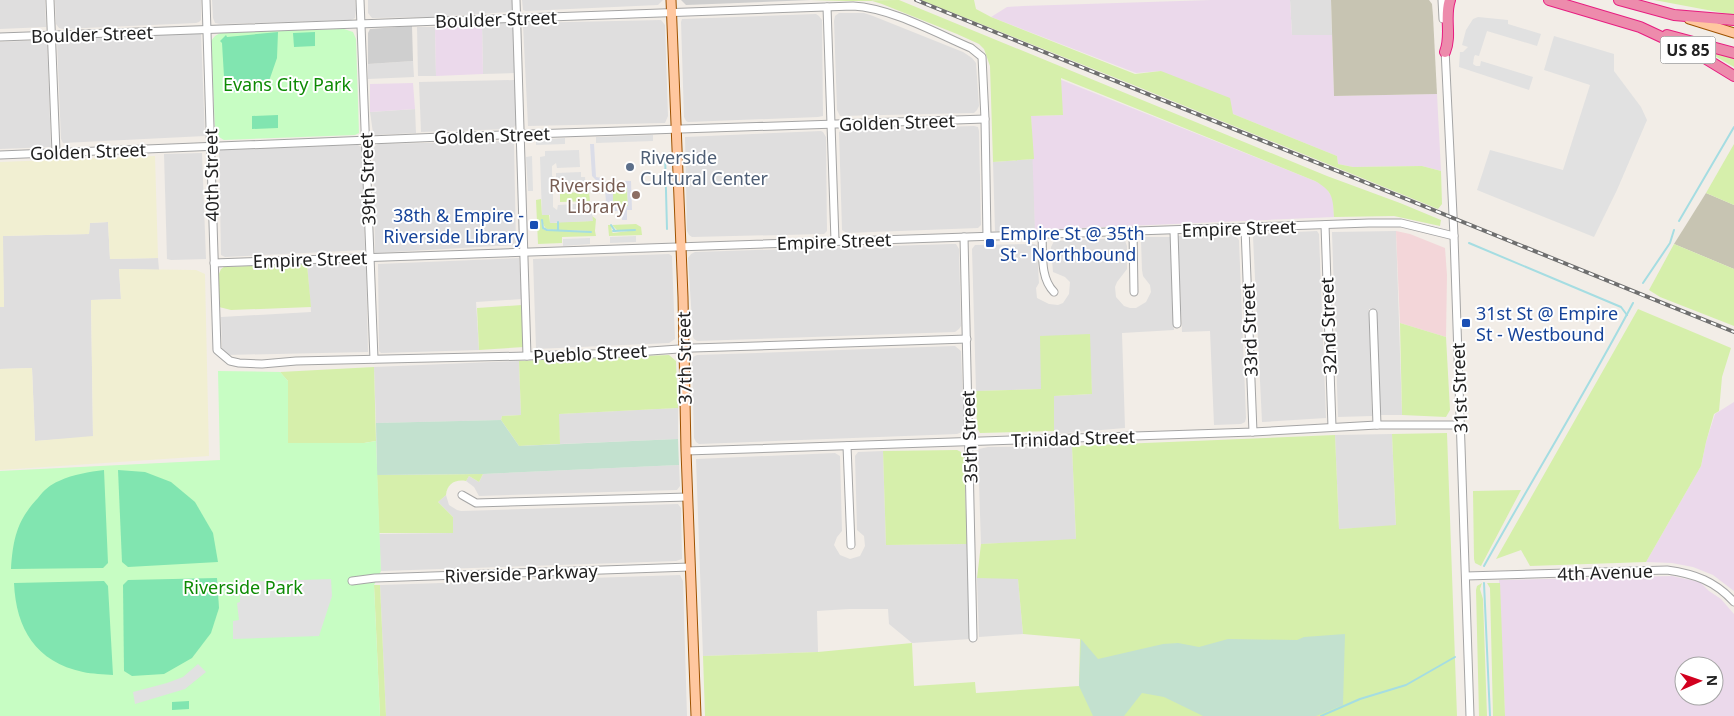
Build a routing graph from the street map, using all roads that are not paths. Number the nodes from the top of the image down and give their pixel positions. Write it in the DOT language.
graph roads {
  1 [pos="50,0"];
  2 [pos="206,0"];
  3 [pos="360,0"];
  4 [pos="516,0"];
  5 [pos="671,0"];
  6 [pos="1442,0"];
  7 [pos="1450,0"];
  8 [pos="1549,0"];
  9 [pos="1618,0"];
  10 [pos="827,7"];
  11 [pos="672,12"];
  12 [pos="1674,15"];
  13 [pos="517,18"];
  14 [pos="1734,20"];
  15 [pos="361,24"];
  16 [pos="1640,27"];
  17 [pos="207,30"];
  18 [pos="1734,33"];
  19 [pos="51,35"];
  20 [pos="0,37"];
  21 [pos="1445,52"];
  22 [pos="1734,53"];
  23 [pos="1734,76"];
  24 [pos="985,119"];
  25 [pos="832,124"];
  26 [pos="676,129"];
  27 [pos="520,134"];
  28 [pos="366,141"];
  29 [pos="211,146"];
  30 [pos="56,152"];
  31 [pos="0,155"];
  32 [pos="1325,225"];
  33 [pos="1246,228"];
  34 [pos="1174,231"];
  35 [pos="1133,232"];
  36 [pos="987,236"];
  37 [pos="1042,236"];
  38 [pos="1454,236"];
  39 [pos="964,237"];
  40 [pos="835,241"];
  41 [pos="680,246"];
  42 [pos="524,252"];
  43 [pos="371,257"];
  44 [pos="214,263"];
  45 [pos="1054,292"];
  46 [pos="1134,292"];
  47 [pos="1373,314"];
  48 [pos="1177,324"];
  49 [pos="967,339"];
  50 [pos="684,348"];
  51 [pos="217,350"];
  52 [pos="527,356"];
  53 [pos="374,359"];
  54 [pos="1377,425"];
  55 [pos="1460,425"];
  56 [pos="1332,428"];
  57 [pos="1253,432"];
  58 [pos="970,442"];
  59 [pos="847,446"];
  60 [pos="686,451"];
  61 [pos="462,495"];
  62 [pos="688,497"];
  63 [pos="851,545"];
  64 [pos="690,567"];
  65 [pos="1466,576"];
  66 [pos="352,581"];
  67 [pos="1734,602"];
  68 [pos="973,638"];
  69 [pos="696,716"];
  70 [pos="1470,716"];
  1 -- 19 [label="street"];
  2 -- 17 [label="street, 40th Street"];
  3 -- 15 [label="street, 39th Street"];
  4 -- 13 [label="street"];
  5 -- 11 [label="main road, 37th Street"];
  6 -- 21 [label="street, 31st Street"];
  7 -- 21 [label="highway"];
  8 -- 16 [label="highway, US 85"];
  9 -- 12 [label="highway, US 85"];
  10 -- 11 [label="street, Boulder Street"];
  10 -- 24 [label="street, Boulder Street"];
  10 -- 25 [label="street"];
  11 -- 13 [label="street, Boulder Street"];
  11 -- 26 [label="main road, 37th Street"];
  12 -- 14 [label="highway, US 85"];
  12 -- 18 [label="main road"];
  13 -- 15 [label="street, Boulder Street"];
  13 -- 27 [label="street"];
  15 -- 17 [label="street, Boulder Street"];
  15 -- 28 [label="street, 39th Street"];
  16 -- 22 [label="highway"];
  16 -- 23 [label="highway, US 85"];
  17 -- 19 [label="street, Boulder Street"];
  17 -- 29 [label="street, 40th Street"];
  19 -- 20 [label="street, Boulder Street"];
  19 -- 30 [label="street"];
  21 -- 38 [label="street, 31st Street"];
  24 -- 25 [label="street, Golden Street"];
  24 -- 36 [label="street"];
  25 -- 26 [label="street, Golden Street"];
  25 -- 40 [label="street"];
  26 -- 27 [label="street, Golden Street"];
  26 -- 41 [label="main road, 37th Street"];
  27 -- 28 [label="street, Golden Street"];
  27 -- 42 [label="street"];
  28 -- 29 [label="street, Golden Street"];
  28 -- 43 [label="street, 39th Street"];
  29 -- 30 [label="street, Golden Street"];
  29 -- 44 [label="street, 40th Street"];
  30 -- 31 [label="street, Golden Street"];
  32 -- 33 [label="street, Empire Street"];
  32 -- 38 [label="street, Empire Street"];
  32 -- 56 [label="street, 32nd Street"];
  33 -- 34 [label="street, Empire Street"];
  33 -- 57 [label="street, 33rd Street"];
  34 -- 35 [label="street, Empire Street"];
  34 -- 48 [label="street"];
  35 -- 37 [label="street, Empire Street"];
  35 -- 46 [label="street"];
  36 -- 37 [label="street, Empire Street"];
  36 -- 39 [label="street, Empire Street"];
  37 -- 45 [label="street"];
  38 -- 55 [label="street, 31st Street"];
  39 -- 40 [label="street, Empire Street"];
  39 -- 49 [label="street, 35th Street"];
  40 -- 41 [label="street, Empire Street"];
  41 -- 42 [label="street, Empire Street"];
  41 -- 50 [label="main road, 37th Street"];
  42 -- 43 [label="street, Empire Street"];
  42 -- 52 [label="street"];
  43 -- 44 [label="street, Empire Street"];
  43 -- 53 [label="street, 39th Street"];
  44 -- 51 [label="street, 40th Street"];
  47 -- 54 [label="street"];
  49 -- 50 [label="street, Pueblo Street"];
  49 -- 58 [label="street, 35th Street"];
  50 -- 52 [label="street, Pueblo Street"];
  50 -- 60 [label="main road, 37th Street"];
  51 -- 53 [label="street, Pueblo Street"];
  52 -- 53 [label="street, Pueblo Street"];
  54 -- 55 [label="street, Trinidad Street"];
  54 -- 56 [label="street, Trinidad Street"];
  55 -- 65 [label="street, 31st Street"];
  56 -- 57 [label="street, Trinidad Street"];
  57 -- 58 [label="street, Trinidad Street"];
  58 -- 59 [label="street, Trinidad Street"];
  58 -- 68 [label="street, 35th Street"];
  59 -- 60 [label="street, Trinidad Street"];
  59 -- 63 [label="street"];
  60 -- 62 [label="main road, 37th Street"];
  61 -- 62 [label="street"];
  62 -- 64 [label="main road, 37th Street"];
  64 -- 66 [label="street, Riverside Parkway"];
  64 -- 69 [label="main road, 37th Street"];
  65 -- 67 [label="street, 4th Avenue"];
  65 -- 70 [label="street, 31st Street"];
}
